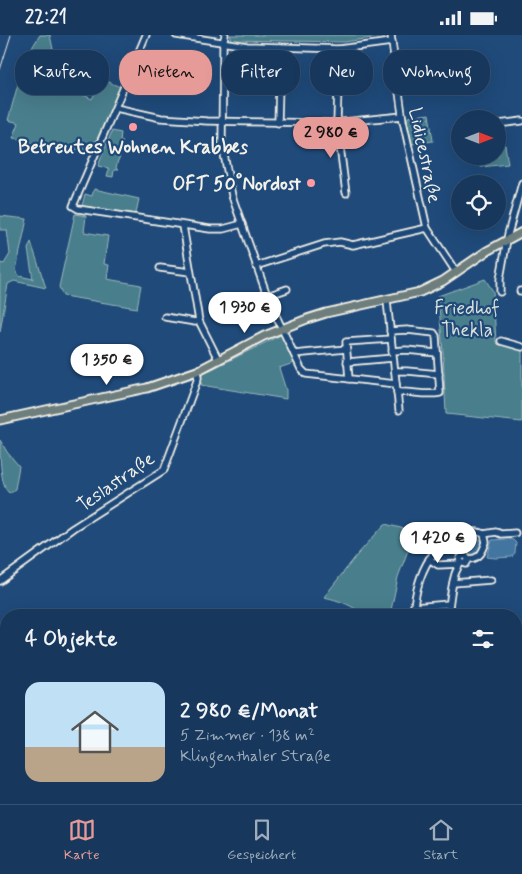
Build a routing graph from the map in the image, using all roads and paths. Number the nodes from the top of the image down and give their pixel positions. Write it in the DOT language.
graph roads {
  1 [pos="146,35"];
  2 [pos="176,35"];
  3 [pos="225,35"];
  4 [pos="392,38"];
  5 [pos="223,43"];
  6 [pos="280,47"];
  7 [pos="339,49"];
  8 [pos="116,108"];
  9 [pos="402,116"];
  10 [pos="221,121"];
  11 [pos="522,121"];
  12 [pos="278,123"];
  13 [pos="337,123"];
  14 [pos="506,123"];
  15 [pos="522,183"];
  16 [pos="346,193"];
  17 [pos="242,224"];
  18 [pos="183,226"];
  19 [pos="426,228"];
  20 [pos="522,232"];
  21 [pos="508,239"];
  22 [pos="256,266"];
  23 [pos="160,267"];
  24 [pos="190,272"];
  25 [pos="456,272"];
  26 [pos="287,289"];
  27 [pos="500,291"];
  28 [pos="267,296"];
  29 [pos="387,301"];
  30 [pos="165,317"];
  31 [pos="199,321"];
  32 [pos="281,328"];
  33 [pos="390,331"];
  34 [pos="391,339"];
  35 [pos="501,341"];
  36 [pos="522,347"];
  37 [pos="346,349"];
  38 [pos="392,351"];
  39 [pos="437,353"];
  40 [pos="294,354"];
  41 [pos="393,358"];
  42 [pos="218,359"];
  43 [pos="347,362"];
  44 [pos="198,371"];
  45 [pos="395,371"];
  46 [pos="440,374"];
  47 [pos="349,379"];
  48 [pos="396,384"];
  49 [pos="396,392"];
  50 [pos="399,410"];
  51 [pos="0,420"];
  52 [pos="484,533"];
  53 [pos="515,533"];
  54 [pos="428,559"];
  55 [pos="460,563"];
  56 [pos="491,580"];
  57 [pos="0,581"];
  58 [pos="453,583"];
  59 [pos="449,603"];
  60 [pos="414,607"];
  61 [pos="448,609"];
  1 -- 8 [label="street"];
  2 -- 5 [label="street"];
  3 -- 5 [label="street"];
  4 -- 7 [label="street"];
  4 -- 9 [label="street, Lidicestraße"];
  5 -- 6 [label="street"];
  5 -- 10 [label="street"];
  6 -- 7 [label="street"];
  6 -- 12 [label="street"];
  7 -- 13 [label="street"];
  8 -- 10 [label="street"];
  8 -- 18 [label="street"];
  9 -- 13 [label="street"];
  9 -- 19 [label="street, Lidicestraße"];
  10 -- 12 [label="street"];
  10 -- 17 [label="street"];
  11 -- 14 [label="street"];
  12 -- 13 [label="street"];
  13 -- 16 [label="street"];
  15 -- 21 [label="street"];
  17 -- 18 [label="street"];
  17 -- 22 [label="street"];
  18 -- 24 [label="street"];
  19 -- 22 [label="street"];
  19 -- 25 [label="street, Lidicestraße"];
  20 -- 21 [label="main road"];
  21 -- 25 [label="main road"];
  21 -- 27 [label="street"];
  22 -- 28 [label="street"];
  23 -- 24 [label="street"];
  24 -- 31 [label="street"];
  25 -- 29 [label="main road"];
  26 -- 28 [label="street"];
  28 -- 32 [label="street"];
  29 -- 32 [label="main road"];
  29 -- 33 [label="street"];
  30 -- 31 [label="street"];
  31 -- 42 [label="street"];
  32 -- 40 [label="street"];
  32 -- 42 [label="main road"];
  33 -- 34 [label="street"];
  33 -- 39 [label="street"];
  34 -- 37 [label="street"];
  34 -- 38 [label="street"];
  35 -- 36 [label="street"];
  37 -- 40 [label="street"];
  37 -- 43 [label="street"];
  38 -- 39 [label="street"];
  38 -- 41 [label="street"];
  39 -- 46 [label="street"];
  40 -- 47 [label="street"];
  41 -- 43 [label="street"];
  41 -- 45 [label="street"];
  42 -- 44 [label="main road"];
  43 -- 47 [label="street"];
  44 -- 51 [label="main road"];
  44 -- 57 [label="street, Teslastraße"];
  45 -- 46 [label="street"];
  45 -- 48 [label="street"];
  46 -- 49 [label="street"];
  47 -- 48 [label="street"];
  48 -- 49 [label="street"];
  49 -- 50 [label="street"];
  52 -- 53 [label="street"];
  52 -- 54 [label="street"];
  52 -- 55 [label="street"];
  54 -- 55 [label="street"];
  54 -- 60 [label="street"];
  55 -- 58 [label="street"];
  56 -- 58 [label="street"];
  58 -- 59 [label="street"];
  59 -- 60 [label="street"];
  59 -- 61 [label="street"];
}
